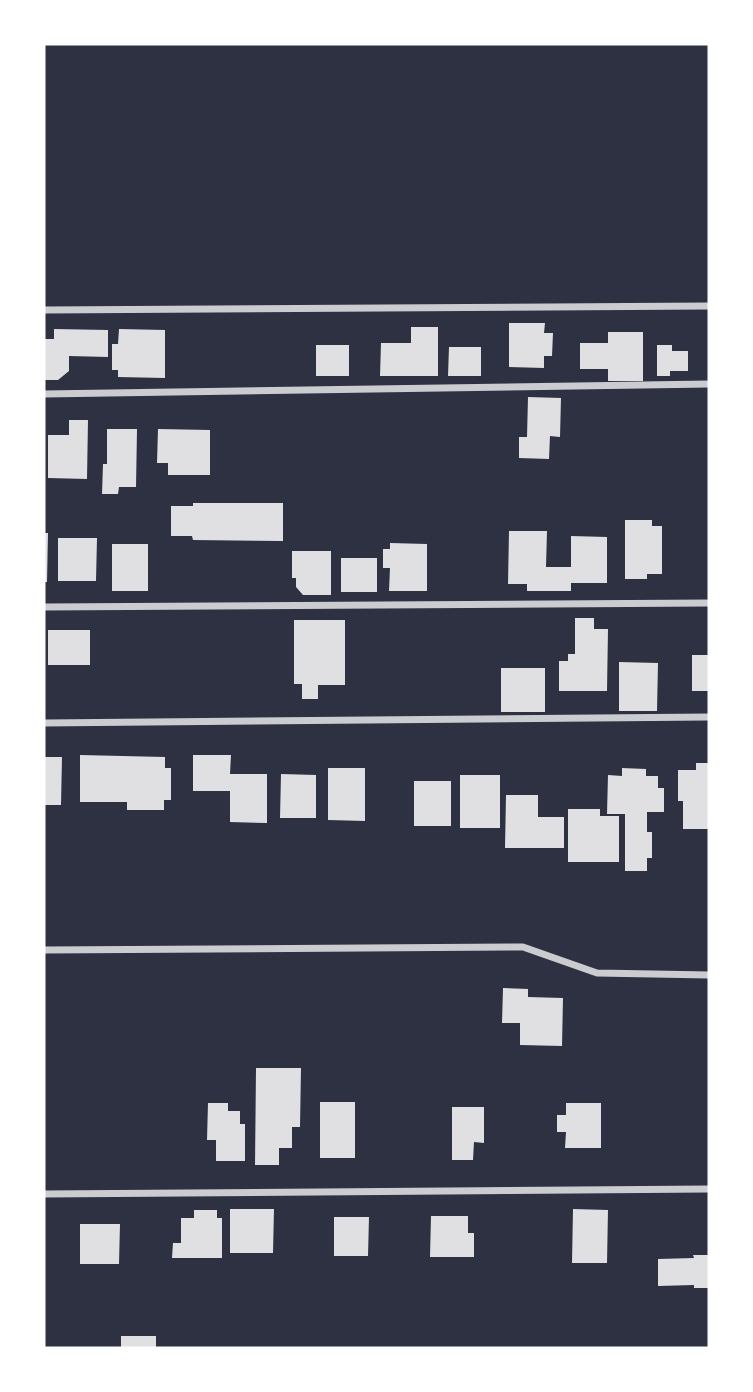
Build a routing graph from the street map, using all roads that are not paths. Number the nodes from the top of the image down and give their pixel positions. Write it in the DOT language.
graph roads {
  1 [pos="709,306"];
  2 [pos="44,310"];
  3 [pos="709,384"];
  4 [pos="44,394"];
  5 [pos="709,603"];
  6 [pos="44,607"];
  7 [pos="709,717"];
  8 [pos="44,723"];
  9 [pos="44,950"];
  10 [pos="709,975"];
  11 [pos="709,1189"];
  12 [pos="44,1194"];
  1 -- 2 [label="street"];
  3 -- 4 [label="street"];
  5 -- 6 [label="street"];
  7 -- 8 [label="street"];
  9 -- 10 [label="street"];
  11 -- 12 [label="street"];
}
